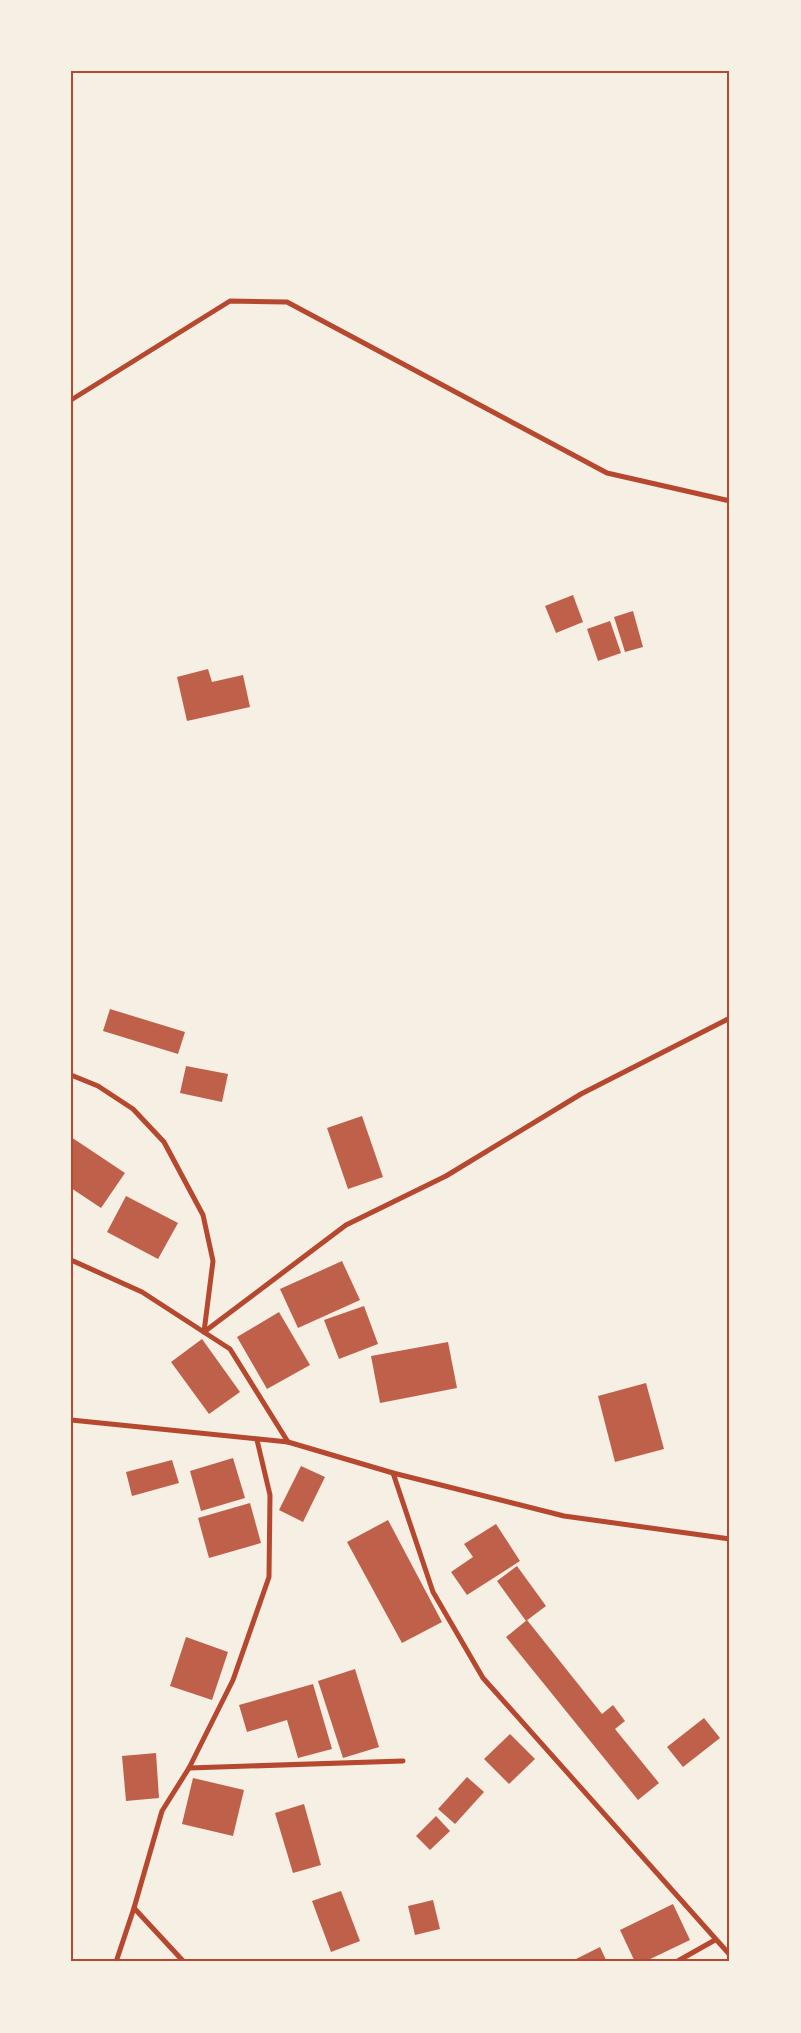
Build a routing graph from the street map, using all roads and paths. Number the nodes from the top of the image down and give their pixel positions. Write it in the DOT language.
graph roads {
  1 [pos="71,400"];
  2 [pos="730,501"];
  3 [pos="730,1018"];
  4 [pos="71,1075"];
  5 [pos="71,1260"];
  6 [pos="204,1332"];
  7 [pos="71,1420"];
  8 [pos="257,1440"];
  9 [pos="288,1442"];
  10 [pos="393,1473"];
  11 [pos="730,1540"];
  12 [pos="403,1761"];
  13 [pos="189,1768"];
  14 [pos="134,1908"];
  15 [pos="716,1940"];
  16 [pos="730,1956"];
  17 [pos="116,1962"];
  18 [pos="184,1962"];
  19 [pos="676,1962"];
  1 -- 2 [label="street"];
  3 -- 6 [label="street"];
  4 -- 6 [label="street"];
  5 -- 6 [label="street"];
  6 -- 9 [label="street"];
  7 -- 8 [label="street"];
  8 -- 9 [label="street"];
  8 -- 13 [label="street"];
  9 -- 10 [label="street"];
  10 -- 11 [label="street"];
  10 -- 15 [label="street"];
  12 -- 13 [label="street"];
  13 -- 14 [label="street"];
  14 -- 17 [label="street"];
  14 -- 18 [label="street"];
  15 -- 16 [label="street"];
  15 -- 19 [label="street"];
}
